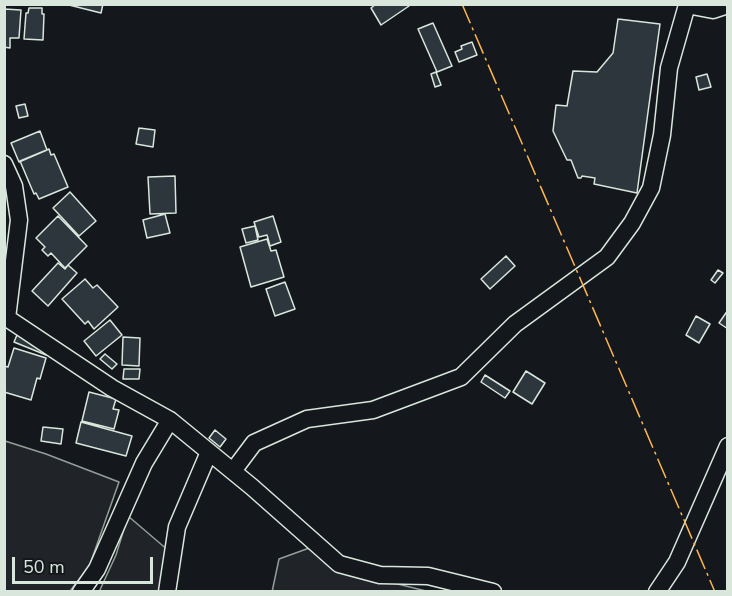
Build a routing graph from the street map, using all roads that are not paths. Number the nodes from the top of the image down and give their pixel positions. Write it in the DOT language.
graph roads {
  1 [pos="728,6"];
  2 [pos="4,164"];
  3 [pos="6,318"];
  4 [pos="170,420"];
  5 [pos="728,446"];
  6 [pos="209,452"];
  7 [pos="233,471"];
  8 [pos="81,591"];
  9 [pos="168,591"];
  10 [pos="493,591"];
  11 [pos="657,591"];
  1 -- 7 [label="street"];
  2 -- 3 [label="street"];
  3 -- 4 [label="street"];
  4 -- 6 [label="street"];
  4 -- 8 [label="street"];
  5 -- 11 [label="street"];
  6 -- 7 [label="street"];
  6 -- 9 [label="street"];
  7 -- 10 [label="street"];
}
